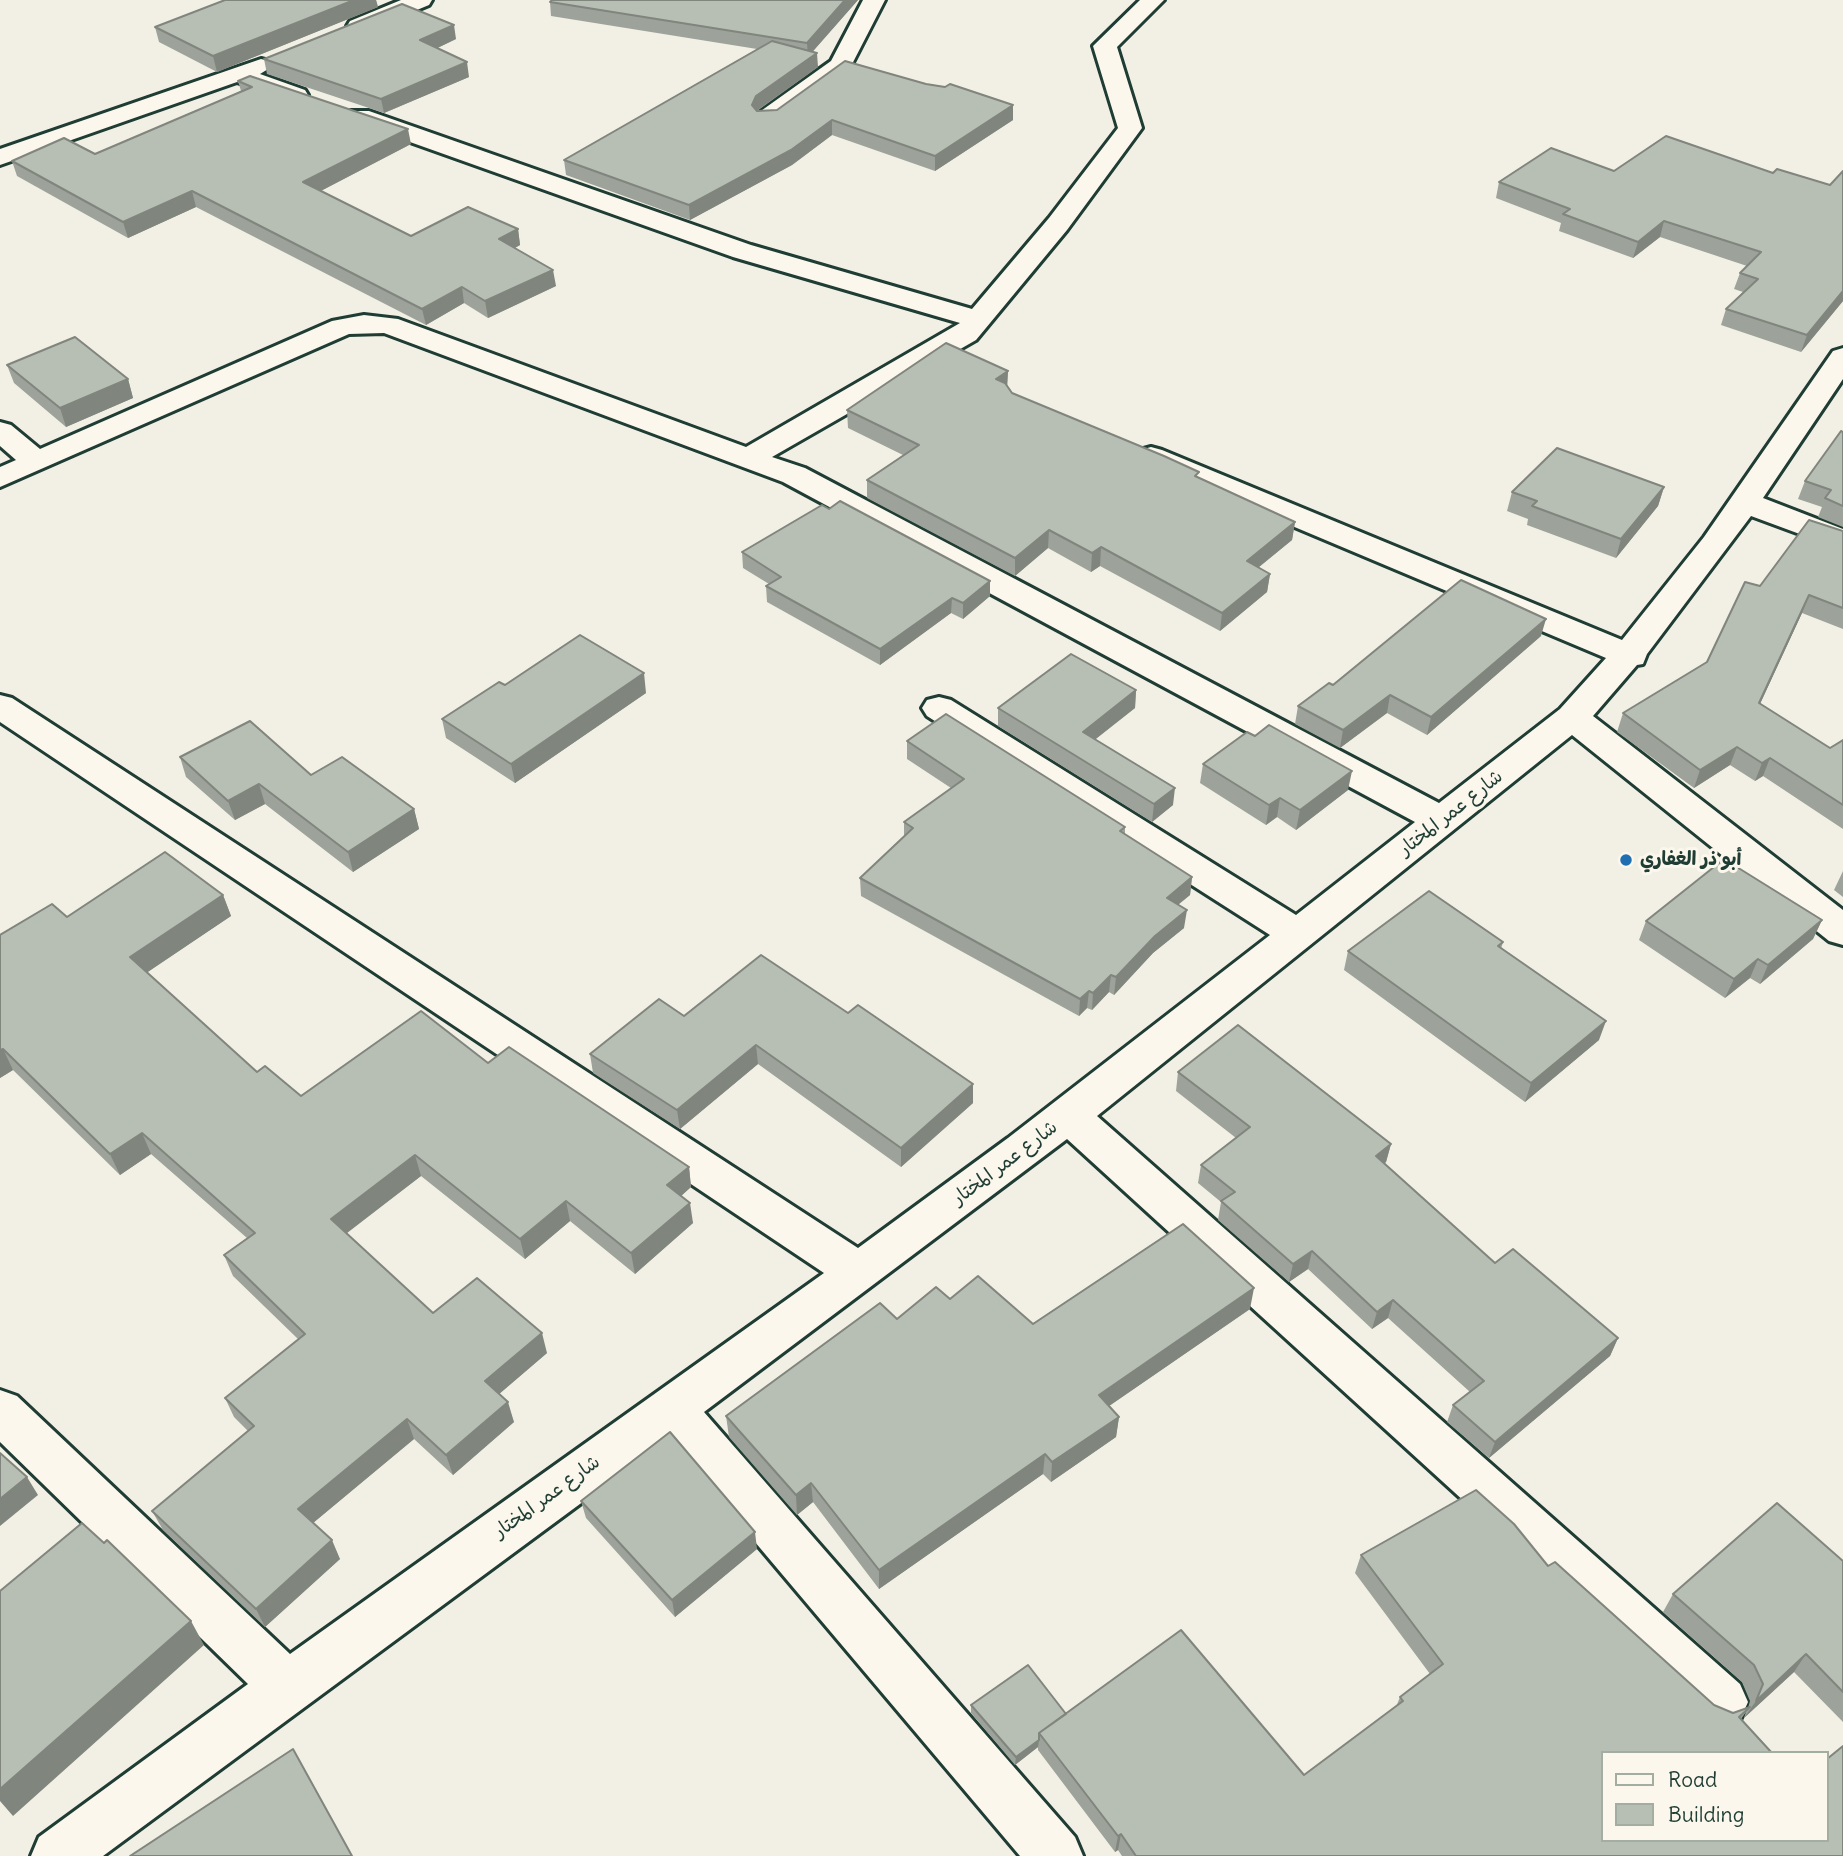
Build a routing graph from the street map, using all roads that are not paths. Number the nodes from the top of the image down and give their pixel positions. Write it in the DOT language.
graph roads {
  1 [pos="421,0"];
  2 [pos="874,0"];
  3 [pos="1153,0"];
  4 [pos="334,36"];
  5 [pos="284,57"];
  6 [pos="841,65"];
  7 [pos="866,72"];
  8 [pos="238,75"];
  9 [pos="767,118"];
  10 [pos="0,157"];
  11 [pos="978,318"];
  12 [pos="1843,357"];
  13 [pos="0,431"];
  14 [pos="1123,444"];
  15 [pos="748,458"];
  16 [pos="37,462"];
  17 [pos="0,478"];
  18 [pos="1747,503"];
  19 [pos="1843,540"];
  20 [pos="1631,656"];
  21 [pos="0,706"];
  22 [pos="939,708"];
  23 [pos="1572,717"];
  24 [pos="1441,820"];
  25 [pos="1843,931"];
  26 [pos="1298,933"];
  27 [pos="1069,1116"];
  28 [pos="858,1272"];
  29 [pos="671,1408"];
  30 [pos="0,1411"];
  31 [pos="286,1685"];
  32 [pos="1722,1702"];
  33 [pos="58,1856"];
  34 [pos="1056,1856"];
  1 -- 4 [label="street"];
  2 -- 6 [label="street"];
  3 -- 11 [label="street"];
  5 -- 8 [label="street"];
  6 -- 7 [label="street"];
  6 -- 9 [label="street"];
  8 -- 10 [label="street"];
  8 -- 11 [label="street"];
  11 -- 15 [label="street"];
  12 -- 18 [label="street, شارع عمر المختار"];
  13 -- 16 [label="street"];
  14 -- 20 [label="street"];
  15 -- 16 [label="street"];
  15 -- 24 [label="street"];
  16 -- 17 [label="street"];
  18 -- 19 [label="street"];
  18 -- 20 [label="street, شارع عمر المختار"];
  20 -- 23 [label="street, شارع عمر المختار"];
  21 -- 28 [label="street"];
  22 -- 26 [label="street"];
  23 -- 24 [label="street, شارع عمر المختار"];
  23 -- 25 [label="street"];
  24 -- 26 [label="street, شارع عمر المختار"];
  26 -- 27 [label="street, شارع عمر المختار"];
  27 -- 28 [label="street, شارع عمر المختار"];
  27 -- 32 [label="street"];
  28 -- 29 [label="street, شارع عمر المختار"];
  29 -- 31 [label="street, شارع عمر المختار"];
  29 -- 34 [label="street"];
  30 -- 31 [label="street"];
  31 -- 33 [label="street, شارع عمر المختار"];
}
